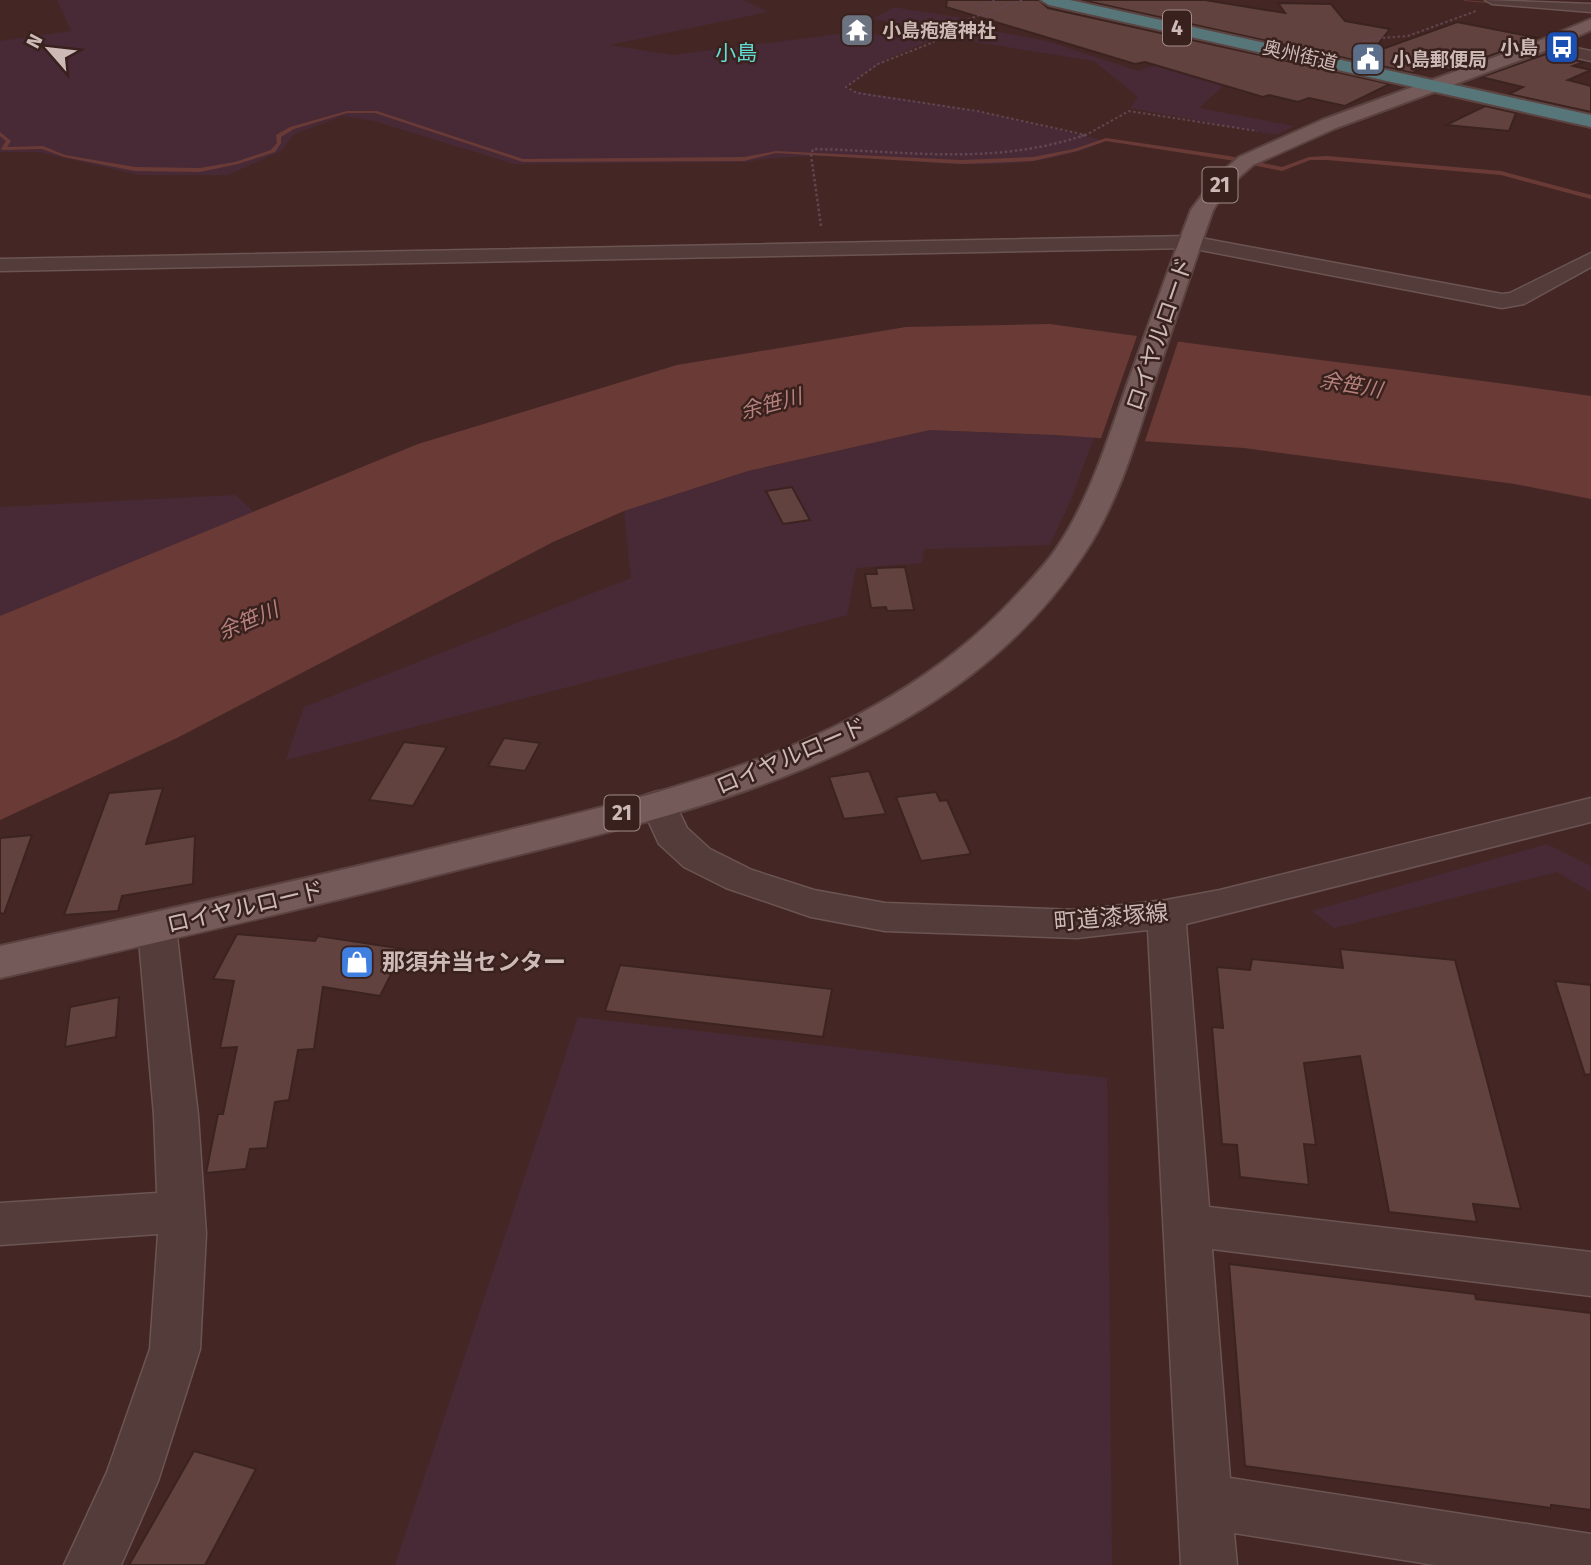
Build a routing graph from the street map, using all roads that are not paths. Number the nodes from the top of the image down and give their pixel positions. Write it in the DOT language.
graph roads {
  1 [pos="1049,0"];
  2 [pos="1489,4"];
  3 [pos="1591,8"];
  4 [pos="1591,24"];
  5 [pos="1542,46"];
  6 [pos="1591,56"];
  7 [pos="1432,85"];
  8 [pos="1591,121"];
  9 [pos="1190,242"];
  10 [pos="1591,259"];
  11 [pos="0,265"];
  12 [pos="658,803"];
  13 [pos="1591,810"];
  14 [pos="1166,914"];
  15 [pos="157,928"];
  16 [pos="0,962"];
  17 [pos="181,1212"];
  18 [pos="0,1224"];
  19 [pos="1185,1225"];
  20 [pos="1591,1274"];
  21 [pos="1206,1501"];
  22 [pos="1591,1562"];
  23 [pos="92,1565"];
  24 [pos="1209,1565"];
  1 -- 7 [label="highway, 奥州街道 / 4"];
  2 -- 3 [label="street"];
  4 -- 5 [label="main road, ロイヤルロード"];
  5 -- 6 [label="street"];
  5 -- 7 [label="main road, ロイヤルロード"];
  7 -- 8 [label="highway, 奥州街道 / 4"];
  7 -- 9 [label="main road, ロイヤルロード / 21"];
  9 -- 10 [label="street"];
  9 -- 11 [label="street"];
  9 -- 12 [label="main road, ロイヤルロード / 21"];
  12 -- 14 [label="street, 町道漆塚線"];
  12 -- 15 [label="main road, ロイヤルロード / 21"];
  13 -- 14 [label="street, 町道漆塚線"];
  14 -- 19 [label="street"];
  15 -- 16 [label="main road, ロイヤルロード / 21"];
  15 -- 17 [label="street"];
  17 -- 18 [label="street"];
  17 -- 23 [label="street"];
  19 -- 20 [label="street"];
  19 -- 21 [label="street"];
  21 -- 22 [label="street"];
  21 -- 24 [label="street"];
}
